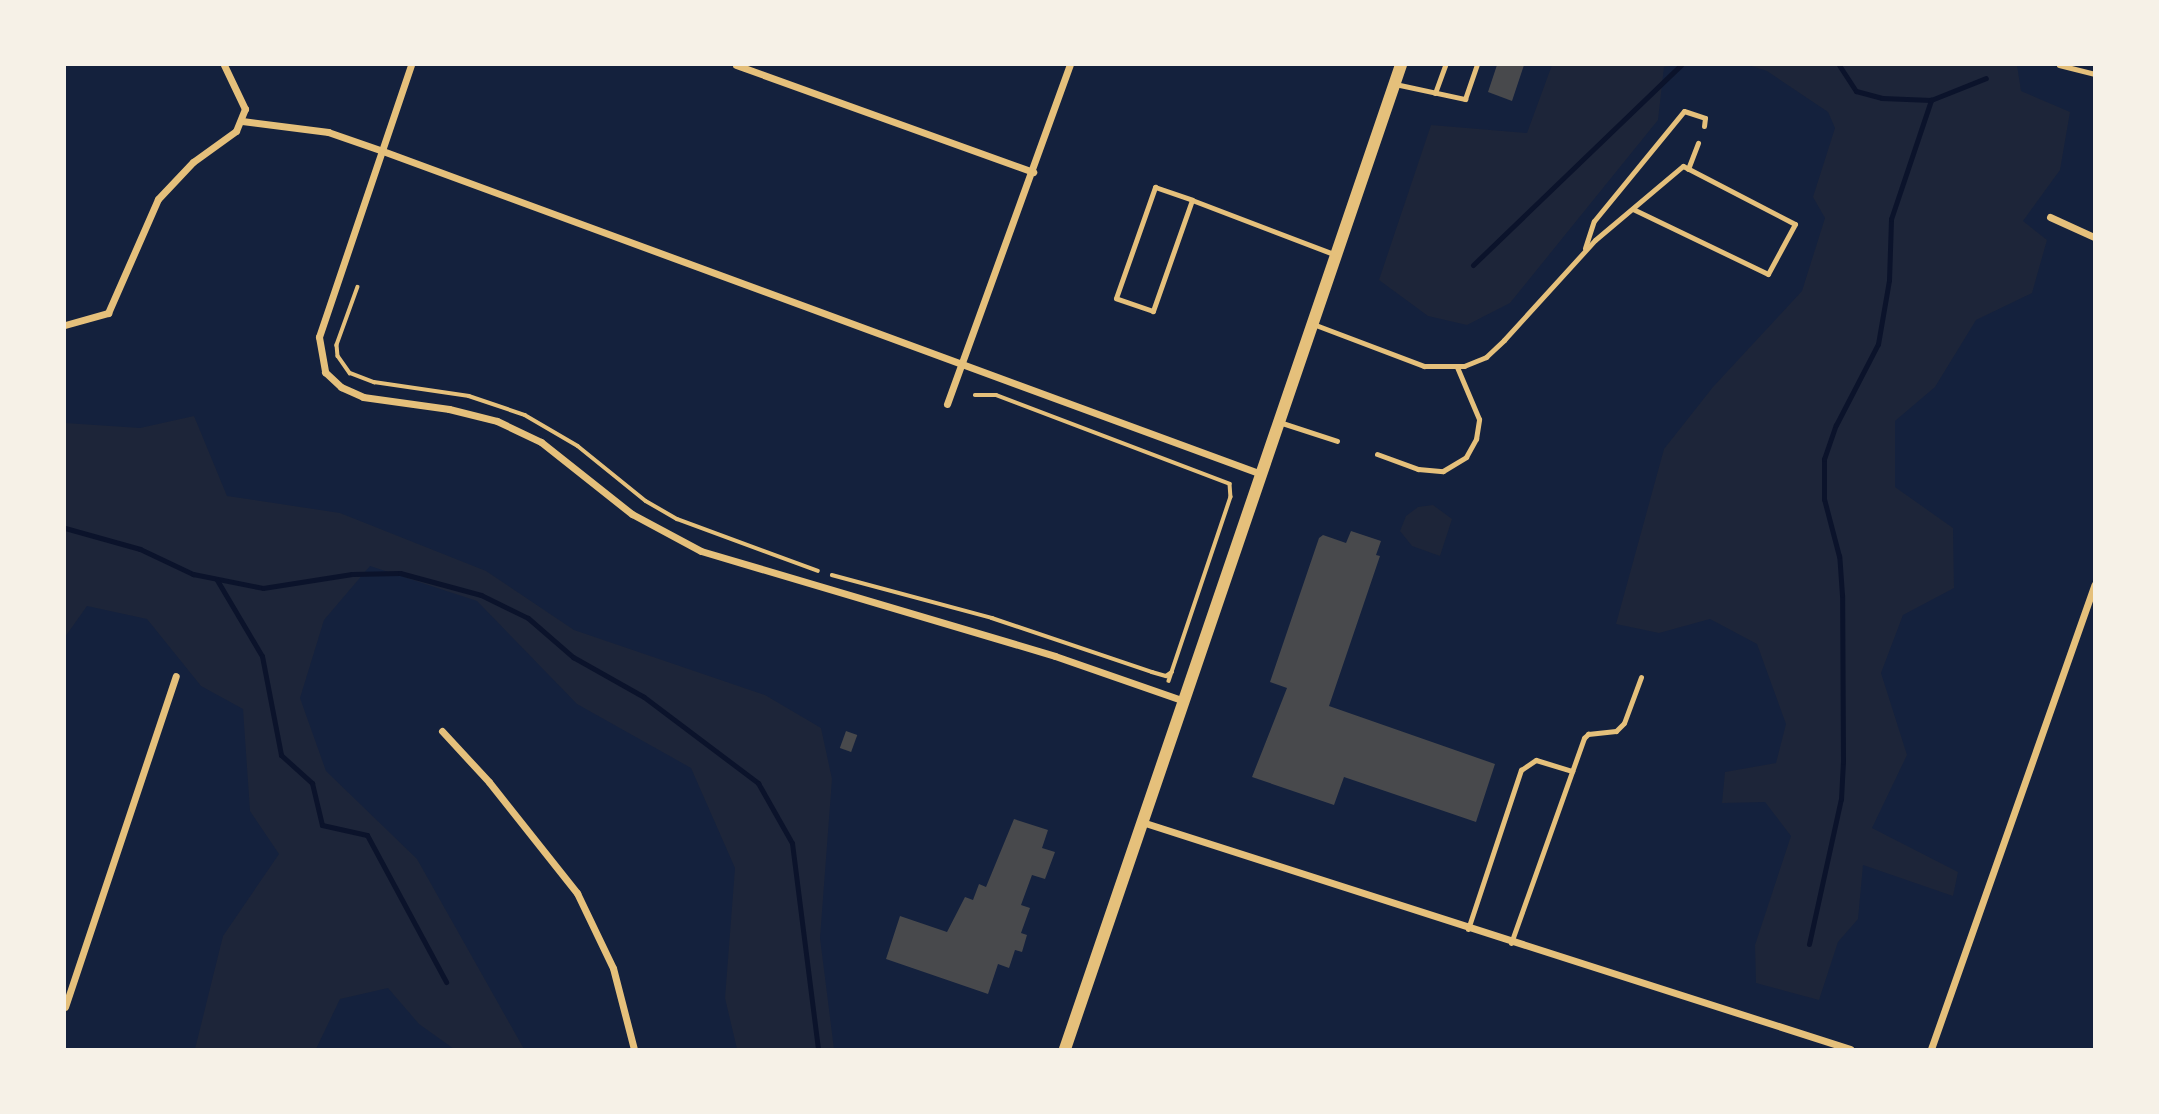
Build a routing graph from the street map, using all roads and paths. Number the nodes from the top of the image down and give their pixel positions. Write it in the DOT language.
graph roads {
  1 [pos="224,65"];
  2 [pos="411,65"];
  3 [pos="736,65"];
  4 [pos="1070,65"];
  5 [pos="1401,65"];
  6 [pos="1445,65"];
  7 [pos="1477,65"];
  8 [pos="2059,65"];
  9 [pos="1467,69"];
  10 [pos="1475,72"];
  11 [pos="2094,74"];
  12 [pos="1395,84"];
  13 [pos="1434,93"];
  14 [pos="243,121"];
  15 [pos="1704,126"];
  16 [pos="1699,143"];
  17 [pos="380,150"];
  18 [pos="1688,169"];
  19 [pos="1033,172"];
  20 [pos="1192,200"];
  21 [pos="1633,209"];
  22 [pos="2050,217"];
  23 [pos="2094,237"];
  24 [pos="1584,251"];
  25 [pos="1336,255"];
  26 [pos="358,287"];
  27 [pos="1312,324"];
  28 [pos="65,325"];
  29 [pos="964,365"];
  30 [pos="1457,367"];
  31 [pos="975,395"];
  32 [pos="947,404"];
  33 [pos="1279,422"];
  34 [pos="1337,442"];
  35 [pos="1377,454"];
  36 [pos="1261,474"];
  37 [pos="2094,585"];
  38 [pos="1172,672"];
  39 [pos="176,676"];
  40 [pos="1641,677"];
  41 [pos="1169,681"];
  42 [pos="1184,701"];
  43 [pos="442,731"];
  44 [pos="1572,771"];
  45 [pos="1142,822"];
  46 [pos="1468,929"];
  47 [pos="1511,943"];
  48 [pos="65,1007"];
  49 [pos="634,1049"];
  50 [pos="1065,1049"];
  51 [pos="1850,1049"];
  52 [pos="1931,1049"];
  1 -- 14 [label="street"];
  2 -- 17 [label="street"];
  3 -- 19 [label="street"];
  4 -- 19 [label="street"];
  5 -- 12 [label="street"];
  6 -- 13 [label="lane"];
  7 -- 10 [label="lane"];
  8 -- 11 [label="lane"];
  9 -- 10 [label="lane"];
  10 -- 13 [label="lane"];
  12 -- 13 [label="lane"];
  12 -- 25 [label="street"];
  14 -- 17 [label="street"];
  14 -- 28 [label="street"];
  15 -- 24 [label="lane"];
  16 -- 18 [label="lane"];
  17 -- 29 [label="street"];
  17 -- 42 [label="street"];
  18 -- 21 [label="lane"];
  18 -- 21 [label="lane"];
  19 -- 29 [label="street"];
  20 -- 20 [label="lane"];
  20 -- 25 [label="lane"];
  21 -- 24 [label="lane"];
  22 -- 23 [label="street"];
  24 -- 30 [label="lane"];
  25 -- 27 [label="street"];
  26 -- 38 [label="path"];
  27 -- 30 [label="lane"];
  27 -- 33 [label="street"];
  29 -- 32 [label="street"];
  29 -- 36 [label="street"];
  30 -- 35 [label="lane"];
  31 -- 38 [label="path"];
  33 -- 34 [label="lane"];
  33 -- 36 [label="street"];
  36 -- 42 [label="street"];
  37 -- 52 [label="street"];
  38 -- 41 [label="path"];
  39 -- 48 [label="street"];
  40 -- 44 [label="lane"];
  42 -- 45 [label="street"];
  43 -- 49 [label="street"];
  44 -- 46 [label="lane"];
  44 -- 47 [label="lane"];
  45 -- 46 [label="street"];
  45 -- 50 [label="street"];
  46 -- 47 [label="street"];
  47 -- 51 [label="street"];
}
